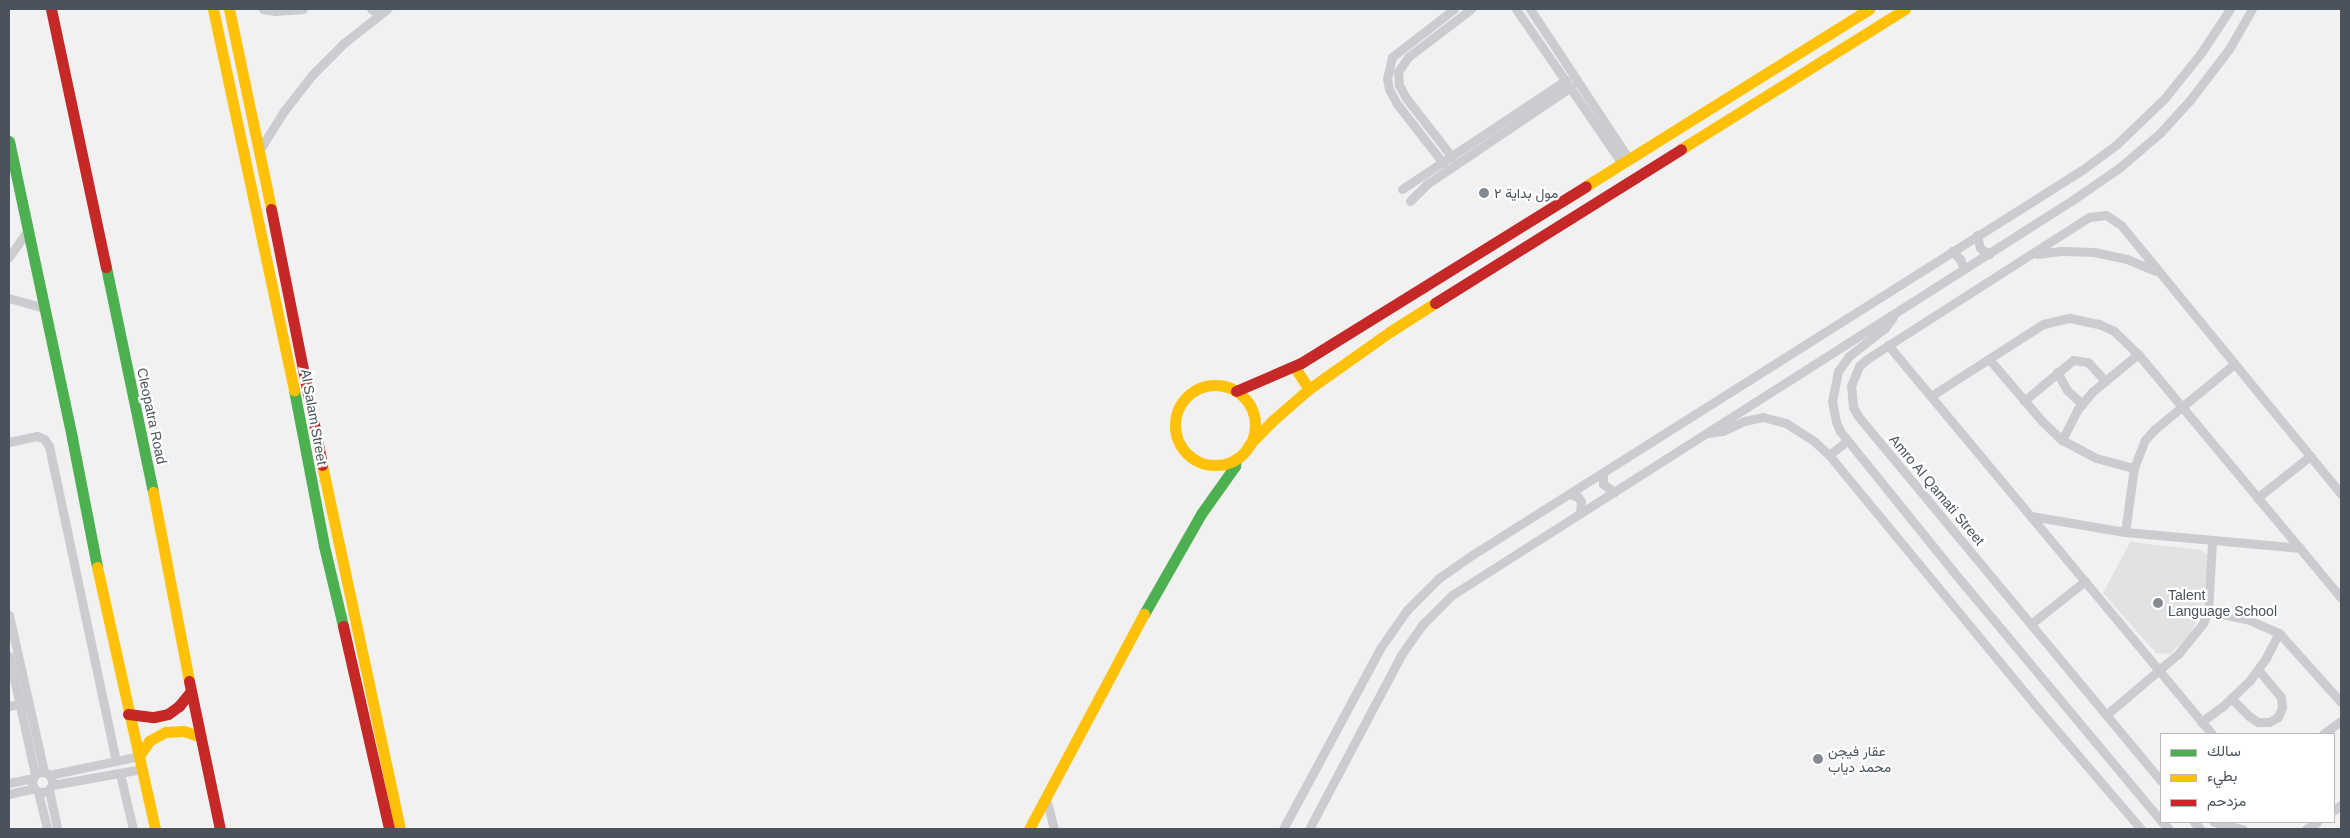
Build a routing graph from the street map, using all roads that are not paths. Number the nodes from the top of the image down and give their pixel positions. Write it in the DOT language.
graph roads {
  1 [pos="51,9"];
  2 [pos="213,9"];
  3 [pos="229,9"];
  4 [pos="262,9"];
  5 [pos="302,9"];
  6 [pos="371,9"];
  7 [pos="1454,9"];
  8 [pos="1471,9"];
  9 [pos="1516,9"];
  10 [pos="1530,9"];
  11 [pos="1869,9"];
  12 [pos="1905,9"];
  13 [pos="2230,9"];
  14 [pos="2252,9"];
  15 [pos="383,12"];
  16 [pos="1430,28"];
  17 [pos="1436,36"];
  18 [pos="1788,59"];
  19 [pos="1798,76"];
  20 [pos="1760,77"];
  21 [pos="1569,84"];
  22 [pos="1772,92"];
  23 [pos="1603,127"];
  24 [pos="9,141"];
  25 [pos="260,149"];
  26 [pos="1452,157"];
  27 [pos="1625,161"];
  28 [pos="1443,163"];
  29 [pos="1432,176"];
  30 [pos="1402,189"];
  31 [pos="1410,201"];
  32 [pos="28,230"];
  33 [pos="1977,235"];
  34 [pos="1952,251"];
  35 [pos="1989,254"];
  36 [pos="2032,255"];
  37 [pos="9,257"];
  38 [pos="1964,269"];
  39 [pos="2159,272"];
  40 [pos="9,298"];
  41 [pos="45,308"];
  42 [pos="1895,313"];
  43 [pos="287,320"];
  44 [pos="1888,345"];
  45 [pos="2138,354"];
  46 [pos="1989,359"];
  47 [pos="2234,364"];
  48 [pos="1294,366"];
  49 [pos="2058,372"];
  50 [pos="2105,381"];
  51 [pos="1309,389"];
  52 [pos="1236,391"];
  53 [pos="1931,396"];
  54 [pos="2024,401"];
  55 [pos="2082,404"];
  56 [pos="2182,407"];
  57 [pos="1706,433"];
  58 [pos="2062,440"];
  59 [pos="1847,441"];
  60 [pos="9,442"];
  61 [pos="1248,446"];
  62 [pos="1829,455"];
  63 [pos="2310,456"];
  64 [pos="1236,459"];
  65 [pos="2134,468"];
  66 [pos="1603,473"];
  67 [pos="1614,492"];
  68 [pos="1570,494"];
  69 [pos="2341,494"];
  70 [pos="2257,498"];
  71 [pos="1580,512"];
  72 [pos="2031,516"];
  73 [pos="2125,532"];
  74 [pos="2212,542"];
  75 [pos="2300,548"];
  76 [pos="2085,581"];
  77 [pos="2341,598"];
  78 [pos="2208,611"];
  79 [pos="9,615"];
  80 [pos="2031,624"];
  81 [pos="2279,633"];
  82 [pos="9,656"];
  83 [pos="2159,670"];
  84 [pos="2258,670"];
  85 [pos="191,691"];
  86 [pos="2232,698"];
  87 [pos="2341,702"];
  88 [pos="24,703"];
  89 [pos="9,706"];
  90 [pos="128,714"];
  91 [pos="2106,715"];
  92 [pos="2341,721"];
  93 [pos="2201,722"];
  94 [pos="2211,733"];
  95 [pos="2324,733"];
  96 [pos="201,738"];
  97 [pos="138,756"];
  98 [pos="116,761"];
  99 [pos="94,766"];
  100 [pos="142,769"];
  101 [pos="120,774"];
  102 [pos="40,775"];
  103 [pos="97,777"];
  104 [pos="2160,780"];
  105 [pos="9,783"];
  106 [pos="50,788"];
  107 [pos="36,790"];
  108 [pos="9,794"];
  109 [pos="1046,799"];
  110 [pos="2160,819"];
  111 [pos="2218,823"];
  112 [pos="47,829"];
  113 [pos="57,829"];
  114 [pos="133,829"];
  115 [pos="155,829"];
  116 [pos="220,829"];
  117 [pos="389,829"];
  118 [pos="400,829"];
  119 [pos="1029,829"];
  120 [pos="1054,829"];
  121 [pos="1283,829"];
  122 [pos="1309,829"];
  123 [pos="2141,829"];
  124 [pos="2243,829"];
  1 -- 85 [label="main road, Cleopatra Road"];
  2 -- 43 [label="main road, Al Salam Street"];
  3 -- 25 [label="main road, Al Salam Street"];
  4 -- 5 [label="street"];
  6 -- 15 [label="street"];
  7 -- 16 [label="street"];
  8 -- 17 [label="street"];
  9 -- 21 [label="street"];
  10 -- 23 [label="street"];
  11 -- 18 [label="main road"];
  12 -- 19 [label="main road"];
  13 -- 33 [label="street"];
  14 -- 35 [label="street"];
  15 -- 25 [label="street"];
  16 -- 17 [label="street"];
  16 -- 28 [label="street"];
  17 -- 26 [label="street"];
  18 -- 19 [label="main road"];
  18 -- 20 [label="main road"];
  19 -- 22 [label="main road"];
  20 -- 22 [label="main road"];
  20 -- 27 [label="main road"];
  21 -- 23 [label="street"];
  21 -- 26 [label="street"];
  21 -- 29 [label="street"];
  22 -- 51 [label="main road"];
  23 -- 27 [label="street"];
  24 -- 32 [label="main road"];
  25 -- 43 [label="main road, Al Salam Street"];
  26 -- 28 [label="street"];
  27 -- 48 [label="main road"];
  28 -- 29 [label="street"];
  29 -- 30 [label="street"];
  29 -- 31 [label="street"];
  32 -- 37 [label="street"];
  32 -- 41 [label="main road"];
  33 -- 34 [label="street"];
  33 -- 35 [label="street"];
  34 -- 38 [label="street"];
  34 -- 66 [label="street"];
  35 -- 38 [label="street"];
  36 -- 39 [label="street, Amro Al Qamati Street"];
  36 -- 39 [label="street, Amro Al Qamati Street"];
  36 -- 44 [label="street, Amro Al Qamati Street"];
  38 -- 42 [label="street"];
  39 -- 47 [label="street, Amro Al Qamati Street"];
  40 -- 41 [label="street"];
  41 -- 90 [label="main road"];
  42 -- 57 [label="street"];
  42 -- 59 [label="street"];
  43 -- 117 [label="main road, Al Salam Street"];
  43 -- 118 [label="main road, Al Salam Street"];
  44 -- 53 [label="street"];
  44 -- 80 [label="street, Amro Al Qamati Street"];
  45 -- 46 [label="street"];
  45 -- 50 [label="street"];
  45 -- 56 [label="street"];
  46 -- 53 [label="street"];
  46 -- 54 [label="street"];
  47 -- 56 [label="street"];
  47 -- 63 [label="street, Amro Al Qamati Street"];
  48 -- 51 [label="main road"];
  48 -- 52 [label="main road"];
  49 -- 50 [label="street"];
  49 -- 54 [label="street"];
  49 -- 55 [label="street"];
  50 -- 55 [label="street"];
  51 -- 61 [label="main road"];
  52 -- 61 [label="main road"];
  52 -- 64 [label="main road"];
  53 -- 72 [label="street"];
  54 -- 58 [label="street"];
  55 -- 58 [label="street"];
  56 -- 65 [label="street"];
  56 -- 70 [label="street"];
  57 -- 62 [label="street"];
  57 -- 67 [label="street"];
  58 -- 65 [label="street"];
  59 -- 62 [label="street"];
  59 -- 110 [label="street"];
  60 -- 98 [label="street"];
  61 -- 64 [label="main road"];
  62 -- 123 [label="street"];
  63 -- 69 [label="street, Amro Al Qamati Street"];
  63 -- 70 [label="street"];
  64 -- 109 [label="main road"];
  65 -- 73 [label="street"];
  66 -- 67 [label="street"];
  66 -- 68 [label="street"];
  67 -- 71 [label="street"];
  68 -- 71 [label="street"];
  68 -- 121 [label="street"];
  70 -- 75 [label="street"];
  71 -- 122 [label="street"];
  72 -- 73 [label="street"];
  72 -- 76 [label="street"];
  73 -- 74 [label="street"];
  74 -- 75 [label="street"];
  74 -- 78 [label="street"];
  75 -- 77 [label="street"];
  76 -- 80 [label="street"];
  76 -- 83 [label="street"];
  78 -- 81 [label="street"];
  78 -- 83 [label="street"];
  79 -- 88 [label="street"];
  80 -- 91 [label="street, Amro Al Qamati Street"];
  81 -- 84 [label="street"];
  81 -- 87 [label="street"];
  82 -- 88 [label="street"];
  83 -- 91 [label="street"];
  83 -- 93 [label="street"];
  84 -- 86 [label="street"];
  84 -- 86 [label="street"];
  85 -- 90 [label="main road"];
  85 -- 96 [label="main road, Cleopatra Road"];
  86 -- 93 [label="street"];
  88 -- 89 [label="street"];
  88 -- 102 [label="street"];
  90 -- 97 [label="main road"];
  91 -- 104 [label="street, Amro Al Qamati Street"];
  92 -- 95 [label="street"];
  93 -- 94 [label="street"];
  96 -- 97 [label="main road"];
  96 -- 116 [label="main road, Cleopatra Road"];
  97 -- 98 [label="street"];
  97 -- 100 [label="main road"];
  98 -- 99 [label="street"];
  99 -- 102 [label="street"];
  99 -- 103 [label="street"];
  100 -- 101 [label="street"];
  100 -- 115 [label="main road"];
  101 -- 103 [label="street"];
  101 -- 114 [label="street"];
  102 -- 105 [label="street"];
  102 -- 106 [label="street"];
  102 -- 107 [label="street"];
  103 -- 106 [label="street"];
  106 -- 107 [label="street"];
  106 -- 113 [label="street"];
  107 -- 108 [label="street"];
  107 -- 112 [label="street"];
  109 -- 119 [label="main road"];
  109 -- 120 [label="street"];
  111 -- 124 [label="street"];
}
